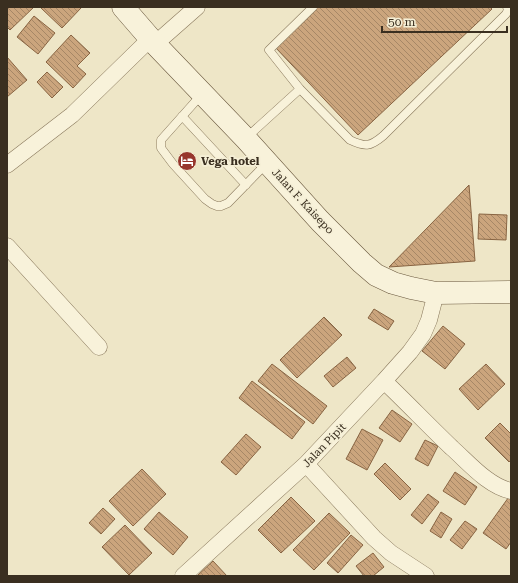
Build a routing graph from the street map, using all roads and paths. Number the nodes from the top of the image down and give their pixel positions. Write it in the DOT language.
graph roads {
  1 [pos="123,7"];
  2 [pos="197,7"];
  3 [pos="313,7"];
  4 [pos="508,7"];
  5 [pos="153,41"];
  6 [pos="300,90"];
  7 [pos="202,94"];
  8 [pos="182,116"];
  9 [pos="246,139"];
  10 [pos="267,162"];
  11 [pos="7,165"];
  12 [pos="246,185"];
  13 [pos="7,246"];
  14 [pos="511,292"];
  15 [pos="436,293"];
  16 [pos="99,347"];
  17 [pos="384,381"];
  18 [pos="306,464"];
  19 [pos="511,491"];
  20 [pos="183,576"];
  21 [pos="426,576"];
  1 -- 5 [label="street, Jalan F. Kaisepo"];
  2 -- 5 [label="street"];
  3 -- 6 [label="lane"];
  4 -- 6 [label="lane"];
  5 -- 7 [label="street, Jalan F. Kaisepo"];
  5 -- 11 [label="street"];
  6 -- 9 [label="lane"];
  7 -- 8 [label="lane"];
  7 -- 9 [label="street, Jalan F. Kaisepo"];
  8 -- 12 [label="lane"];
  8 -- 12 [label="lane"];
  9 -- 10 [label="street, Jalan F. Kaisepo"];
  10 -- 12 [label="lane"];
  10 -- 15 [label="street, Jalan F. Kaisepo"];
  13 -- 16 [label="street"];
  14 -- 15 [label="street, Jalan F. Kaisepo"];
  15 -- 17 [label="street, Jalan Pipit"];
  17 -- 18 [label="street, Jalan Pipit"];
  17 -- 19 [label="street"];
  18 -- 20 [label="street, Jalan Pipit"];
  18 -- 21 [label="street"];
}
